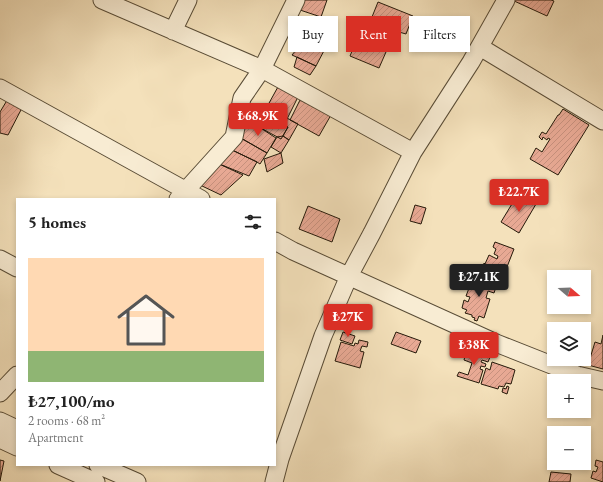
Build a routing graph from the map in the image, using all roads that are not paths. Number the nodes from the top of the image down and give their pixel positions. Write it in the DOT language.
graph roads {
  1 [pos="102,0"];
  2 [pos="188,0"];
  3 [pos="296,0"];
  4 [pos="506,0"];
  5 [pos="173,31"];
  6 [pos="480,47"];
  7 [pos="262,69"];
  8 [pos="0,88"];
  9 [pos="603,121"];
  10 [pos="413,152"];
  11 [pos="188,196"];
  12 [pos="276,242"];
  13 [pos="0,259"];
  14 [pos="16,267"];
  15 [pos="349,276"];
  16 [pos="16,376"];
  17 [pos="603,380"];
  18 [pos="0,393"];
  19 [pos="0,421"];
  20 [pos="16,429"];
  21 [pos="0,439"];
  22 [pos="16,447"];
  23 [pos="60,466"];
  24 [pos="100,466"];
  25 [pos="96,482"];
  26 [pos="137,482"];
  27 [pos="274,482"];
  1 -- 5 [label="street"];
  2 -- 5 [label="street"];
  3 -- 7 [label="street"];
  4 -- 6 [label="street"];
  5 -- 7 [label="street"];
  6 -- 9 [label="street"];
  6 -- 10 [label="street"];
  7 -- 10 [label="street"];
  7 -- 11 [label="street"];
  8 -- 11 [label="street"];
  10 -- 15 [label="street"];
  12 -- 15 [label="street"];
  13 -- 14 [label="street"];
  15 -- 17 [label="street"];
  15 -- 27 [label="street"];
  16 -- 18 [label="street"];
  19 -- 20 [label="street"];
  21 -- 22 [label="street"];
  23 -- 25 [label="street"];
  24 -- 26 [label="street"];
}
